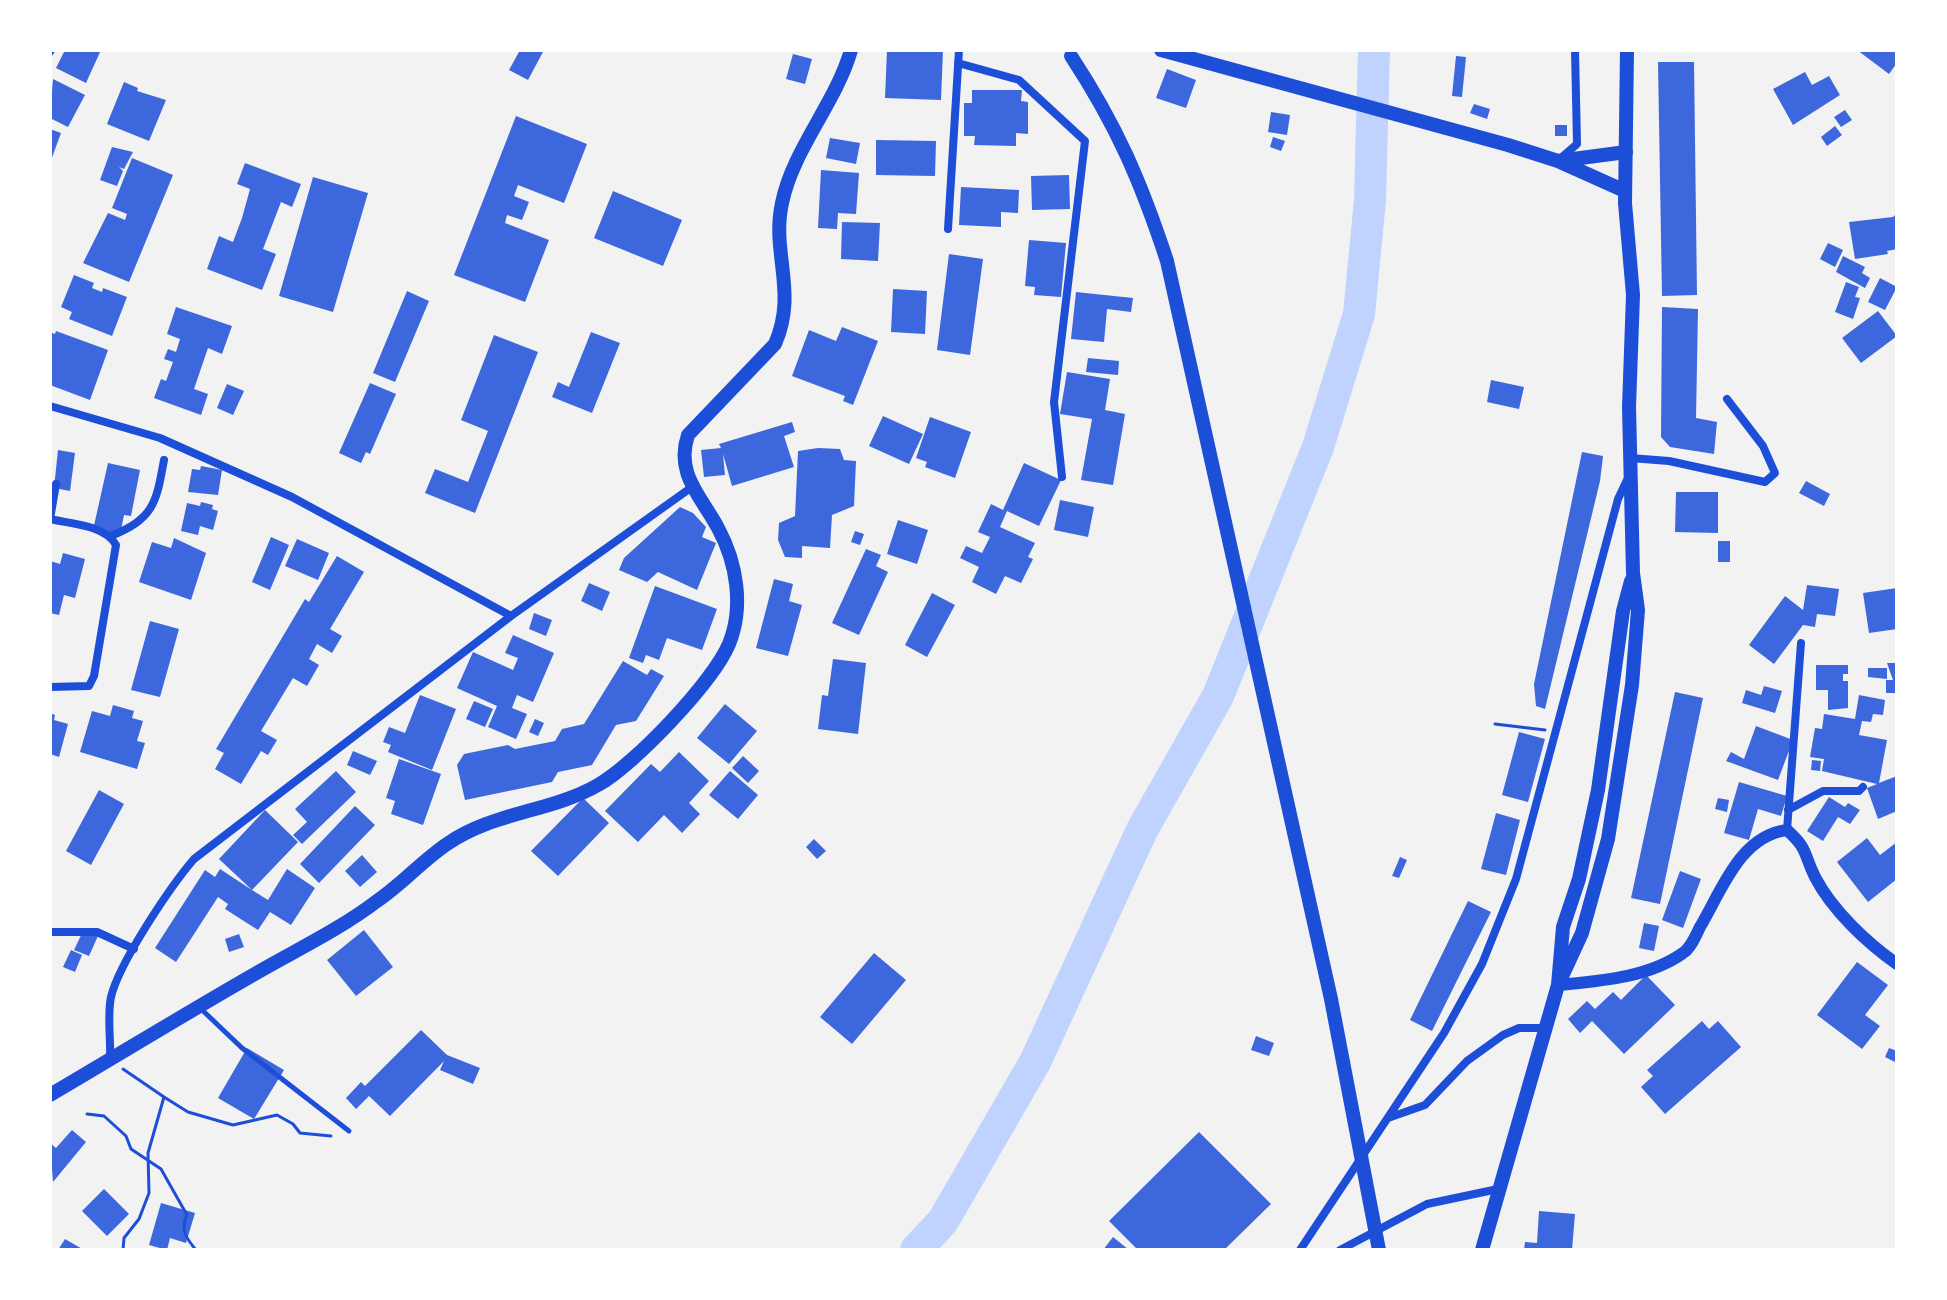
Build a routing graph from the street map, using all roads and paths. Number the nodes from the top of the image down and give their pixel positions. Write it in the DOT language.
graph roads {
  1 [pos="851,50"];
  2 [pos="959,50"];
  3 [pos="1161,50"];
  4 [pos="1194,50"];
  5 [pos="1575,50"];
  6 [pos="1627,50"];
  7 [pos="1071,56"];
  8 [pos="958,63"];
  9 [pos="1218,64"];
  10 [pos="1626,152"];
  11 [pos="1558,161"];
  12 [pos="1625,191"];
  13 [pos="948,229"];
  14 [pos="1727,399"];
  15 [pos="50,406"];
  16 [pos="164,460"];
  17 [pos="1631,465"];
  18 [pos="1062,477"];
  19 [pos="56,484"];
  20 [pos="692,487"];
  21 [pos="50,519"];
  22 [pos="111,536"];
  23 [pos="511,616"];
  24 [pos="1801,643"];
  25 [pos="50,687"];
  26 [pos="1495,724"];
  27 [pos="1556,731"];
  28 [pos="1863,787"];
  29 [pos="1788,810"];
  30 [pos="1787,830"];
  31 [pos="50,932"];
  32 [pos="134,949"];
  33 [pos="1897,964"];
  34 [pos="1558,985"];
  35 [pos="199,1006"];
  36 [pos="1548,1028"];
  37 [pos="110,1059"];
  38 [pos="50,1095"];
  39 [pos="164,1097"];
  40 [pos="87,1114"];
  41 [pos="1387,1118"];
  42 [pos="349,1131"];
  43 [pos="331,1136"];
  44 [pos="148,1159"];
  45 [pos="1498,1189"];
  46 [pos="123,1250"];
  47 [pos="196,1250"];
  48 [pos="1300,1250"];
  49 [pos="1340,1250"];
  50 [pos="1379,1250"];
  51 [pos="1482,1250"];
  1 -- 20 [label="main road"];
  2 -- 8 [label="street"];
  3 -- 9 [label="main road"];
  4 -- 9 [label="main road"];
  5 -- 11 [label="street"];
  6 -- 10 [label="main road"];
  7 -- 50 [label="main road"];
  8 -- 13 [label="street"];
  8 -- 18 [label="street"];
  9 -- 11 [label="main road"];
  10 -- 11 [label="main road"];
  10 -- 12 [label="main road"];
  11 -- 12 [label="main road"];
  12 -- 17 [label="main road"];
  14 -- 17 [label="street"];
  15 -- 23 [label="street"];
  16 -- 22 [label="street"];
  17 -- 27 [label="street"];
  17 -- 34 [label="main road"];
  19 -- 21 [label="street"];
  20 -- 23 [label="street"];
  20 -- 35 [label="main road"];
  21 -- 22 [label="street"];
  22 -- 25 [label="street"];
  23 -- 32 [label="street"];
  24 -- 29 [label="street"];
  26 -- 27 [label="path"];
  27 -- 41 [label="street"];
  28 -- 29 [label="street"];
  29 -- 30 [label="street"];
  30 -- 33 [label="street"];
  30 -- 34 [label="street"];
  31 -- 32 [label="street"];
  32 -- 37 [label="street"];
  34 -- 36 [label="main road"];
  35 -- 37 [label="main road"];
  35 -- 42 [label="lane"];
  36 -- 41 [label="street"];
  36 -- 45 [label="main road"];
  37 -- 38 [label="main road"];
  37 -- 39 [label="path"];
  39 -- 43 [label="path"];
  39 -- 44 [label="path"];
  40 -- 44 [label="path"];
  41 -- 48 [label="street"];
  44 -- 46 [label="path"];
  44 -- 47 [label="path"];
  45 -- 49 [label="street"];
  45 -- 51 [label="main road"];
}
